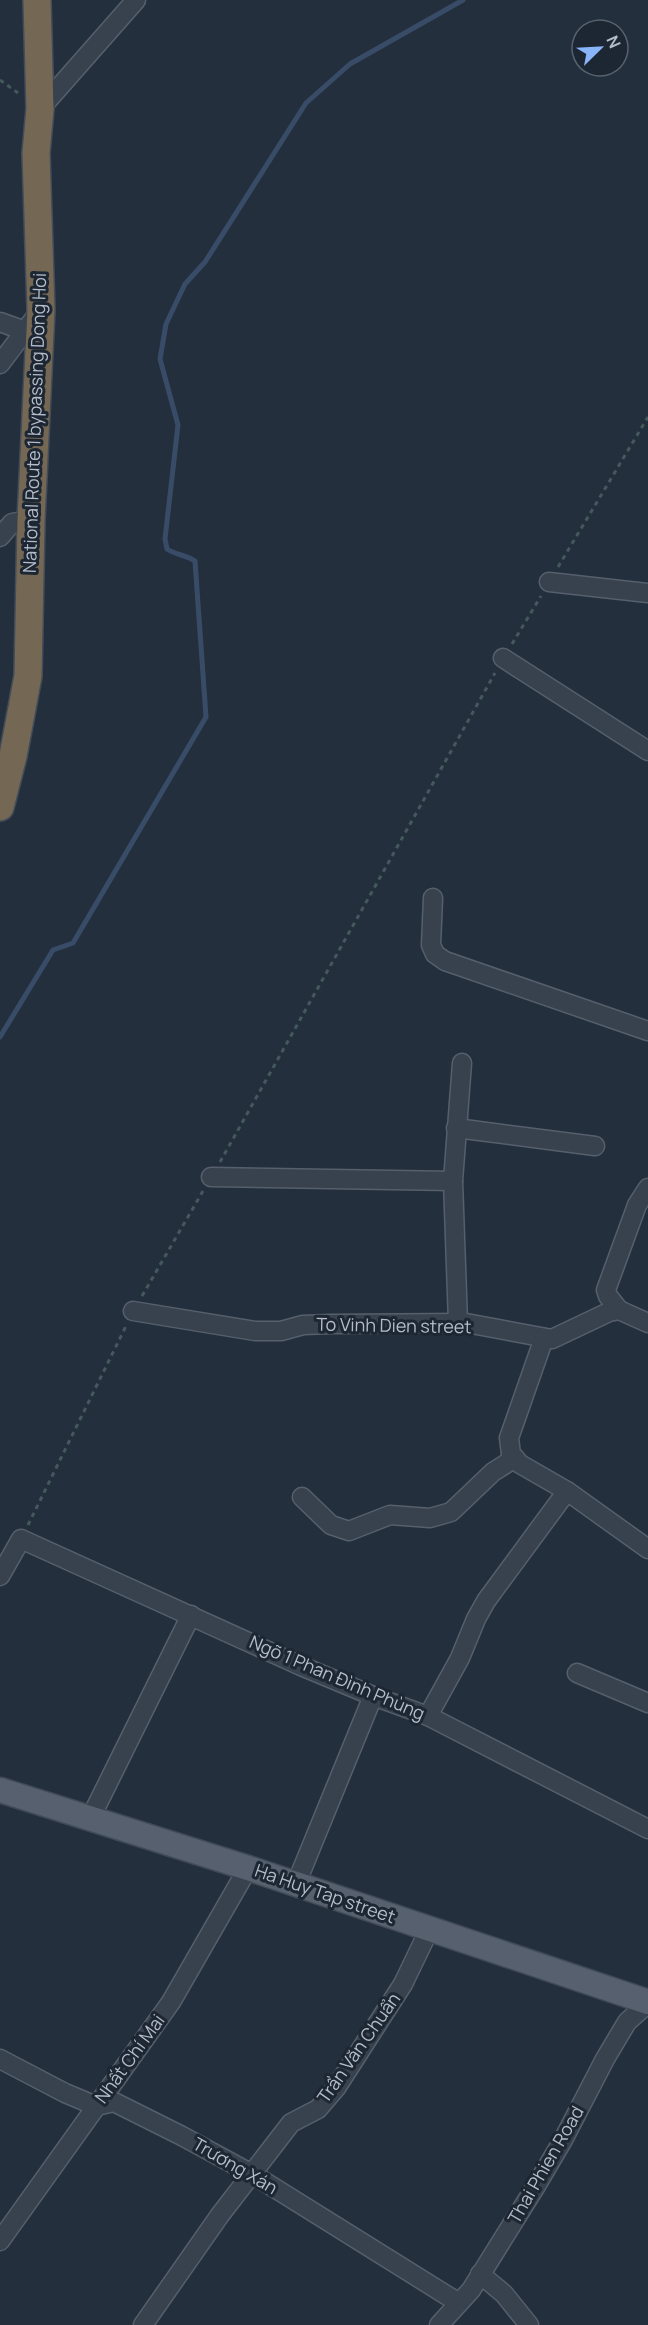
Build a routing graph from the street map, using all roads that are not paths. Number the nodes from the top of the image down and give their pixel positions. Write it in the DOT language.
graph roads {
  1 [pos="37,0"];
  2 [pos="136,0"];
  3 [pos="40,109"];
  4 [pos="33,320"];
  5 [pos="0,322"];
  6 [pos="0,364"];
  7 [pos="31,520"];
  8 [pos="0,537"];
  9 [pos="549,582"];
  10 [pos="648,593"];
  11 [pos="503,658"];
  12 [pos="648,751"];
  13 [pos="0,807"];
  14 [pos="433,898"];
  15 [pos="648,1031"];
  16 [pos="462,1063"];
  17 [pos="456,1128"];
  18 [pos="595,1146"];
  19 [pos="211,1177"];
  20 [pos="453,1181"];
  21 [pos="648,1188"];
  22 [pos="619,1310"];
  23 [pos="133,1311"];
  24 [pos="458,1323"];
  25 [pos="648,1323"];
  26 [pos="544,1338"];
  27 [pos="515,1458"];
  28 [pos="567,1491"];
  29 [pos="302,1497"];
  30 [pos="648,1549"];
  31 [pos="0,1576"];
  32 [pos="191,1615"];
  33 [pos="576,1673"];
  34 [pos="373,1696"];
  35 [pos="648,1703"];
  36 [pos="428,1716"];
  37 [pos="0,1790"];
  38 [pos="90,1819"];
  39 [pos="648,1829"];
  40 [pos="248,1868"];
  41 [pos="296,1884"];
  42 [pos="429,1930"];
  43 [pos="648,2002"];
  44 [pos="1,2062"];
  45 [pos="96,2106"];
  46 [pos="252,2174"];
  47 [pos="0,2241"];
  48 [pos="480,2274"];
  49 [pos="459,2303"];
  50 [pos="143,2325"];
  51 [pos="439,2325"];
  52 [pos="529,2325"];
  1 -- 3 [label="highway, National Route 1 bypassing Dong Hoi"];
  2 -- 3 [label="street"];
  3 -- 4 [label="highway, National Route 1 bypassing Dong Hoi"];
  4 -- 5 [label="street"];
  4 -- 6 [label="street"];
  4 -- 7 [label="highway, National Route 1 bypassing Dong Hoi"];
  7 -- 8 [label="street"];
  7 -- 13 [label="highway, National Route 1 bypassing Dong Hoi"];
  9 -- 10 [label="street"];
  11 -- 12 [label="street"];
  14 -- 15 [label="street"];
  16 -- 17 [label="street"];
  17 -- 18 [label="street"];
  17 -- 20 [label="street"];
  19 -- 20 [label="street"];
  20 -- 24 [label="street"];
  21 -- 22 [label="street"];
  22 -- 25 [label="street"];
  22 -- 26 [label="street, To Vinh Dien street"];
  23 -- 24 [label="street, To Vinh Dien street"];
  24 -- 26 [label="street, To Vinh Dien street"];
  26 -- 27 [label="street"];
  27 -- 28 [label="street"];
  27 -- 29 [label="street"];
  28 -- 30 [label="street"];
  28 -- 36 [label="street"];
  31 -- 32 [label="street, Ngõ 1 Phan Đình Phùng"];
  32 -- 34 [label="street, Ngõ 1 Phan Đình Phùng"];
  32 -- 38 [label="street"];
  33 -- 35 [label="street"];
  34 -- 36 [label="street, Ngõ 1 Phan Đình Phùng"];
  34 -- 41 [label="street"];
  36 -- 39 [label="street, Ngõ 1 Phan Đình Phùng"];
  37 -- 38 [label="main road, Ha Huy Tap street"];
  38 -- 40 [label="main road, Ha Huy Tap street"];
  40 -- 41 [label="main road, Ha Huy Tap street"];
  40 -- 45 [label="street, Nhất Chí Mai"];
  41 -- 42 [label="main road, Ha Huy Tap street"];
  42 -- 43 [label="main road, Ha Huy Tap street"];
  42 -- 46 [label="street, Trần Văn Chuẩn"];
  43 -- 48 [label="street, Thai Phien Road"];
  44 -- 45 [label="street, Trương Xán"];
  45 -- 46 [label="street, Trương Xán"];
  45 -- 47 [label="street, Nhất Chí Mai"];
  46 -- 49 [label="street, Trương Xán"];
  46 -- 50 [label="street, Trần Văn Chuẩn"];
  48 -- 49 [label="street, Thai Phien Road"];
  48 -- 52 [label="street"];
  49 -- 51 [label="street, Thai Phien Road"];
}
